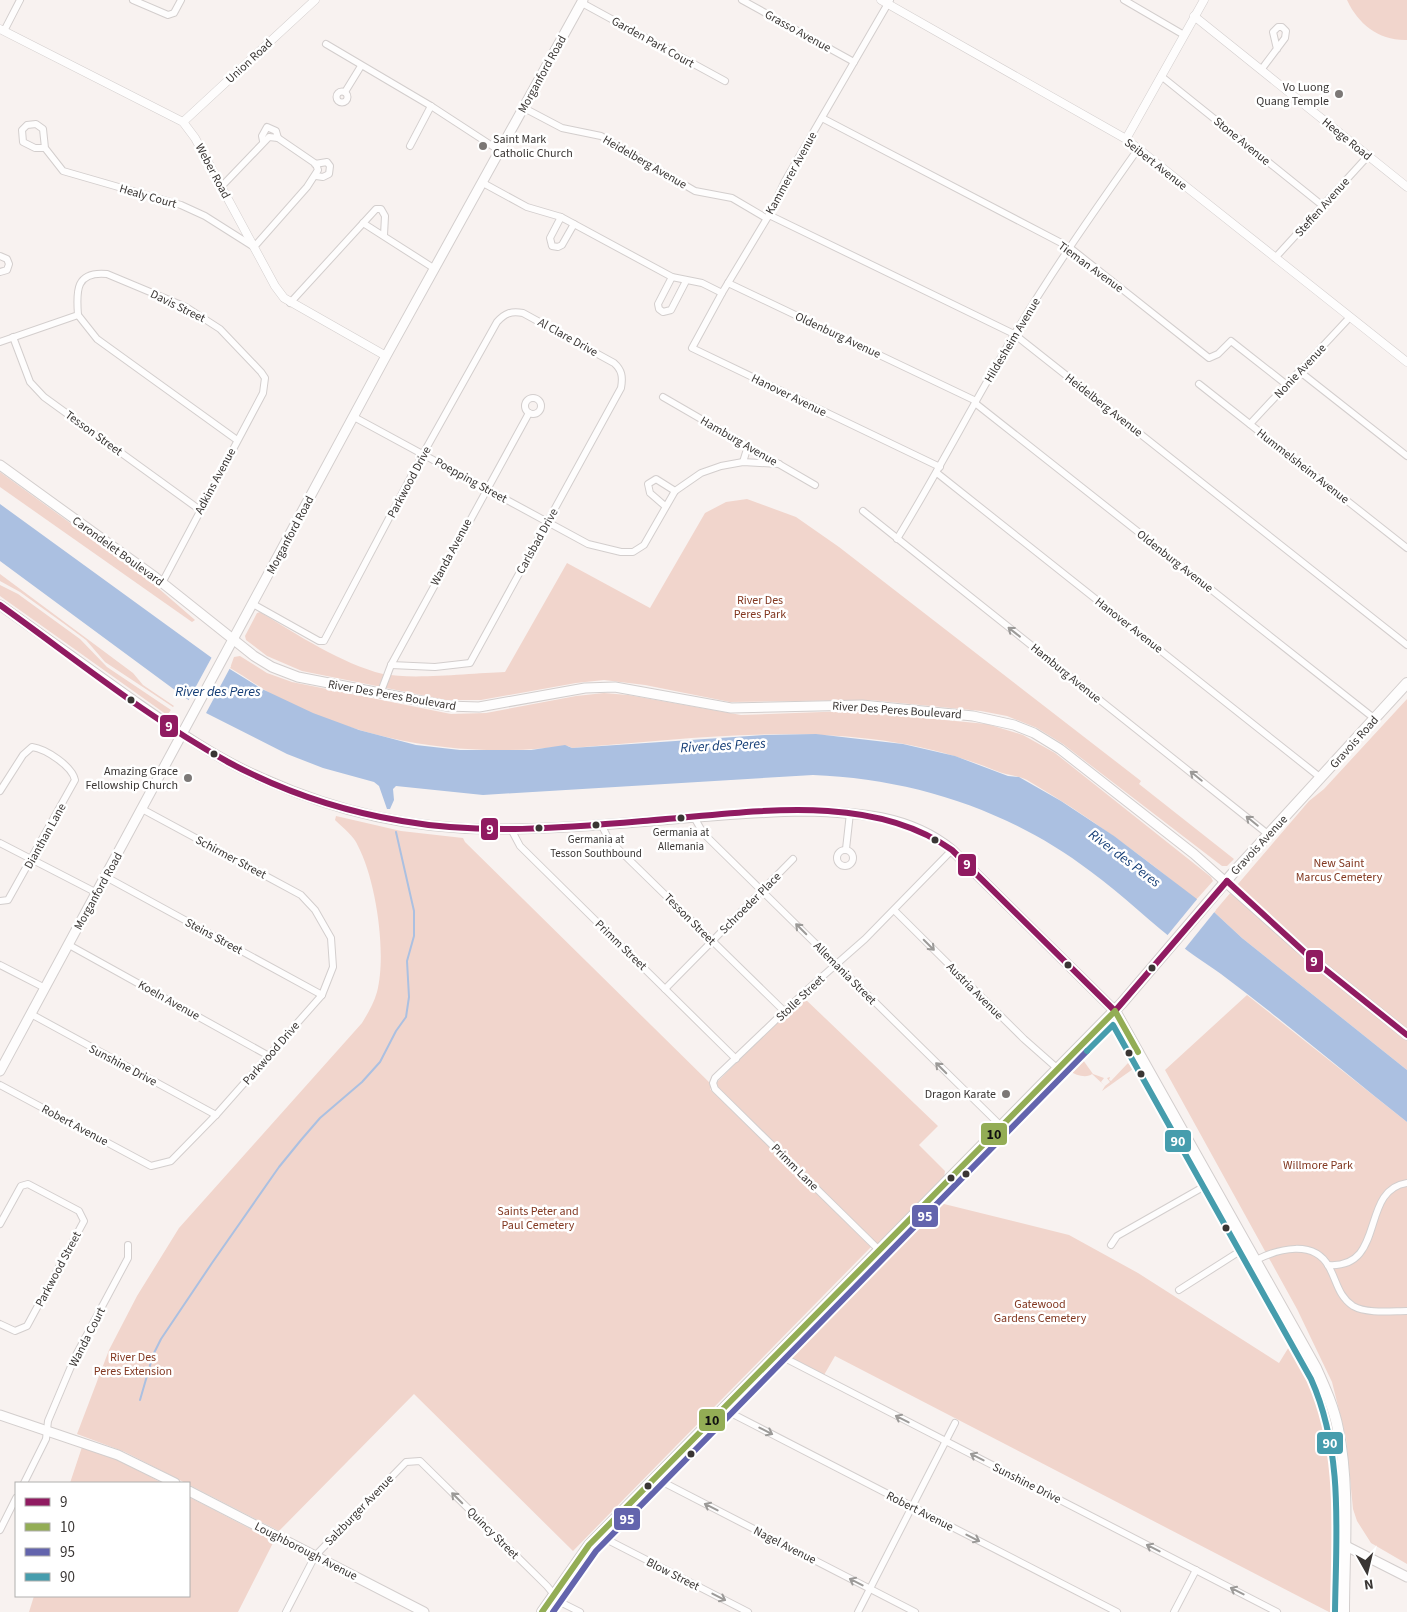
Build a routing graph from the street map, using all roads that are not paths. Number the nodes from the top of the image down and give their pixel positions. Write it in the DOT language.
graph roads {
  1 [pos="20,0"];
  2 [pos="133,0"];
  3 [pos="181,0"];
  4 [pos="315,0"];
  5 [pos="742,0"];
  6 [pos="1124,0"];
  7 [pos="1204,0"];
  8 [pos="582,1"];
  9 [pos="887,1"];
  10 [pos="1194,16"];
  11 [pos="2,30"];
  12 [pos="1184,35"];
  13 [pos="326,44"];
  14 [pos="1277,49"];
  15 [pos="854,62"];
  16 [pos="361,66"];
  17 [pos="1261,70"];
  18 [pos="1161,76"];
  19 [pos="725,81"];
  20 [pos="345,92"];
  21 [pos="431,106"];
  22 [pos="524,108"];
  23 [pos="822,118"];
  24 [pos="183,122"];
  25 [pos="1126,139"];
  26 [pos="410,146"];
  27 [pos="45,148"];
  28 [pos="1138,149"];
  29 [pos="500,151"];
  30 [pos="1368,156"];
  31 [pos="483,183"];
  32 [pos="221,187"];
  33 [pos="1407,187"];
  34 [pos="1323,206"];
  35 [pos="767,216"];
  36 [pos="561,217"];
  37 [pos="363,223"];
  38 [pos="574,224"];
  39 [pos="384,235"];
  40 [pos="254,247"];
  41 [pos="1069,247"];
  42 [pos="0,256"];
  43 [pos="1275,258"];
  44 [pos="435,269"];
  45 [pos="0,272"];
  46 [pos="672,277"];
  47 [pos="686,281"];
  48 [pos="728,283"];
  49 [pos="722,292"];
  50 [pos="290,303"];
  51 [pos="78,315"];
  52 [pos="1350,317"];
  53 [pos="497,322"];
  54 [pos="1014,334"];
  55 [pos="13,337"];
  56 [pos="0,342"];
  57 [pos="692,348"];
  58 [pos="386,356"];
  59 [pos="1407,362"];
  60 [pos="1299,371"];
  61 [pos="265,378"];
  62 [pos="1199,384"];
  63 [pos="1286,385"];
  64 [pos="622,388"];
  65 [pos="663,397"];
  66 [pos="976,402"];
  67 [pos="529,413"];
  68 [pos="354,416"];
  69 [pos="1250,424"];
  70 [pos="237,440"];
  71 [pos="748,446"];
  72 [pos="423,454"];
  73 [pos="1407,456"];
  74 [pos="743,462"];
  75 [pos="779,464"];
  76 [pos="0,465"];
  77 [pos="938,470"];
  78 [pos="816,485"];
  79 [pos="486,488"];
  80 [pos="675,491"];
  81 [pos="666,506"];
  82 [pos="200,510"];
  83 [pos="863,511"];
  84 [pos="547,522"];
  85 [pos="897,538"];
  86 [pos="1407,548"];
  87 [pos="162,583"];
  88 [pos="253,604"];
  89 [pos="0,605"];
  90 [pos="233,640"];
  91 [pos="1407,645"];
  92 [pos="391,665"];
  93 [pos="1407,684"];
  94 [pos="380,694"];
  95 [pos="1375,719"];
  96 [pos="183,734"];
  97 [pos="1321,778"];
  98 [pos="0,791"];
  99 [pos="1301,800"];
  100 [pos="142,809"];
  101 [pos="850,813"];
  102 [pos="694,817"];
  103 [pos="601,824"];
  104 [pos="510,829"];
  105 [pos="1269,834"];
  106 [pos="0,843"];
  107 [pos="846,850"];
  108 [pos="952,850"];
  109 [pos="32,859"];
  110 [pos="794,859"];
  111 [pos="106,877"];
  112 [pos="1227,881"];
  113 [pos="763,891"];
  114 [pos="97,893"];
  115 [pos="0,901"];
  116 [pos="315,910"];
  117 [pos="894,910"];
  118 [pos="712,941"];
  119 [pos="69,945"];
  120 [pos="836,965"];
  121 [pos="0,966"];
  122 [pos="46,988"];
  123 [pos="665,988"];
  124 [pos="322,995"];
  125 [pos="784,1011"];
  126 [pos="1114,1011"];
  127 [pos="31,1014"];
  128 [pos="1407,1035"];
  129 [pos="270,1056"];
  130 [pos="736,1059"];
  131 [pos="1058,1069"];
  132 [pos="0,1070"];
  133 [pos="713,1083"];
  134 [pos="0,1085"];
  135 [pos="216,1115"];
  136 [pos="1001,1126"];
  137 [pos="151,1166"];
  138 [pos="1212,1182"];
  139 [pos="1407,1183"];
  140 [pos="0,1224"];
  141 [pos="128,1245"];
  142 [pos="1111,1246"];
  143 [pos="1248,1246"];
  144 [pos="879,1250"];
  145 [pos="1256,1260"];
  146 [pos="1328,1265"];
  147 [pos="1178,1290"];
  148 [pos="1407,1311"];
  149 [pos="0,1324"];
  150 [pos="777,1354"];
  151 [pos="723,1409"];
  152 [pos="0,1415"];
  153 [pos="955,1423"];
  154 [pos="47,1430"];
  155 [pos="946,1441"];
  156 [pos="406,1462"];
  157 [pos="655,1478"];
  158 [pos="24,1482"];
  159 [pos="172,1482"];
  160 [pos="190,1492"];
  161 [pos="15,1500"];
  162 [pos="912,1507"];
  163 [pos="0,1530"];
  164 [pos="598,1535"];
  165 [pos="1344,1545"];
  166 [pos="315,1556"];
  167 [pos="1196,1570"];
  168 [pos="1407,1577"];
  169 [pos="870,1589"];
  170 [pos="554,1594"];
  171 [pos="286,1612"];
  172 [pos="424,1612"];
  173 [pos="542,1612"];
  174 [pos="580,1612"];
  175 [pos="748,1612"];
  176 [pos="858,1612"];
  177 [pos="915,1612"];
  178 [pos="1116,1612"];
  179 [pos="1174,1612"];
  180 [pos="1278,1612"];
  181 [pos="1344,1612"];
  1 -- 11 [label="street"];
  2 -- 3 [label="street"];
  4 -- 24 [label="street, Union Road"];
  5 -- 15 [label="street, Grasso Avenue"];
  6 -- 12 [label="street"];
  7 -- 10 [label="street"];
  8 -- 19 [label="street, Garden Park Court"];
  8 -- 22 [label="main road, Morganford Road"];
  9 -- 15 [label="street, Kammerer Avenue"];
  9 -- 25 [label="street, Seibert Avenue"];
  10 -- 12 [label="street"];
  10 -- 17 [label="street, Heege Road"];
  11 -- 24 [label="street, Weber Road"];
  12 -- 18 [label="street"];
  13 -- 16 [label="street"];
  14 -- 17 [label="street"];
  15 -- 23 [label="street, Kammerer Avenue"];
  16 -- 20 [label="street"];
  16 -- 21 [label="street"];
  17 -- 30 [label="street, Heege Road"];
  18 -- 25 [label="street"];
  18 -- 34 [label="street, Stone Avenue"];
  21 -- 26 [label="street"];
  21 -- 29 [label="street"];
  22 -- 29 [label="main road, Morganford Road"];
  22 -- 35 [label="street, Heidelberg Avenue"];
  23 -- 35 [label="street, Kammerer Avenue"];
  23 -- 41 [label="street, Tieman Avenue"];
  24 -- 32 [label="street, Weber Road"];
  25 -- 28 [label="street, Seibert Avenue"];
  27 -- 27 [label="street, Healy Court"];
  27 -- 40 [label="street, Healy Court"];
  28 -- 41 [label="street, Hildesheim Avenue"];
  28 -- 43 [label="street, Seibert Avenue"];
  29 -- 31 [label="main road, Morganford Road"];
  30 -- 33 [label="street, Heege Road"];
  30 -- 34 [label="street, Steffen Avenue"];
  31 -- 36 [label="street"];
  31 -- 44 [label="main road, Morganford Road"];
  32 -- 40 [label="street, Weber Road"];
  32 -- 40 [label="street"];
  34 -- 43 [label="street, Steffen Avenue"];
  35 -- 48 [label="street, Kammerer Avenue"];
  35 -- 54 [label="street, Heidelberg Avenue"];
  36 -- 38 [label="street"];
  36 -- 38 [label="street"];
  37 -- 39 [label="street"];
  37 -- 39 [label="street"];
  37 -- 50 [label="street"];
  38 -- 46 [label="street"];
  39 -- 44 [label="street"];
  40 -- 50 [label="street, Weber Road"];
  41 -- 54 [label="street, Hildesheim Avenue"];
  41 -- 63 [label="street, Tieman Avenue"];
  42 -- 45 [label="street"];
  43 -- 52 [label="street, Seibert Avenue"];
  44 -- 58 [label="main road, Morganford Road"];
  46 -- 47 [label="street"];
  46 -- 47 [label="street"];
  47 -- 49 [label="street"];
  48 -- 49 [label="street, Kammerer Avenue"];
  48 -- 66 [label="street, Oldenburg Avenue"];
  49 -- 57 [label="street, Kammerer Avenue"];
  50 -- 58 [label="street, Weber Road"];
  51 -- 55 [label="street"];
  51 -- 61 [label="street, Davis Street"];
  51 -- 70 [label="street"];
  52 -- 59 [label="street, Seibert Avenue"];
  52 -- 60 [label="street, Nonie Avenue"];
  53 -- 64 [label="street, Al Clare Drive"];
  53 -- 72 [label="street, Parkwood Drive"];
  54 -- 66 [label="street, Hildesheim Avenue"];
  54 -- 91 [label="street, Heidelberg Avenue"];
  55 -- 56 [label="street"];
  55 -- 82 [label="street, Tesson Street"];
  57 -- 77 [label="street, Hanover Avenue"];
  58 -- 68 [label="main road, Morganford Road"];
  60 -- 63 [label="street, Nonie Avenue"];
  60 -- 73 [label="street"];
  61 -- 70 [label="street, Adkins Avenue"];
  62 -- 69 [label="street, Hummelsheim Avenue"];
  63 -- 69 [label="street, Nonie Avenue"];
  64 -- 84 [label="street, Carlsbad Drive"];
  65 -- 71 [label="street, Hamburg Avenue"];
  66 -- 77 [label="street, Hildesheim Avenue"];
  66 -- 95 [label="street, Oldenburg Avenue"];
  67 -- 79 [label="street, Wanda Avenue"];
  68 -- 72 [label="street, Poepping Street"];
  68 -- 88 [label="main road, Morganford Road"];
  69 -- 86 [label="street, Hummelsheim Avenue"];
  70 -- 82 [label="street, Adkins Avenue"];
  71 -- 74 [label="street"];
  71 -- 75 [label="street, Hamburg Avenue"];
  72 -- 79 [label="street, Poepping Street"];
  72 -- 88 [label="street, Parkwood Drive"];
  74 -- 75 [label="street"];
  74 -- 80 [label="street"];
  75 -- 78 [label="street, Hamburg Avenue"];
  76 -- 87 [label="main road, Carondelet Boulevard"];
  77 -- 85 [label="street, Hildesheim Avenue"];
  77 -- 97 [label="street, Hanover Avenue"];
  79 -- 84 [label="street, Poepping Street"];
  79 -- 92 [label="street, Wanda Avenue"];
  80 -- 81 [label="street, Poepping Street"];
  80 -- 81 [label="street"];
  81 -- 84 [label="street, Poepping Street"];
  82 -- 87 [label="street, Adkins Avenue"];
  83 -- 85 [label="street, Hamburg Avenue"];
  84 -- 92 [label="street, Carlsbad Drive"];
  105 -- 85 [label="street, Hamburg Avenue, one-way"];
  87 -- 90 [label="main road, Carondelet Boulevard"];
  88 -- 90 [label="main road, Morganford Road"];
  89 -- 96 [label="main road"];
  90 -- 94 [label="main road, River Des Peres Boulevard"];
  90 -- 96 [label="main road, Morganford Road"];
  92 -- 94 [label="street, Wanda Avenue"];
  93 -- 95 [label="main road, Gravois Road"];
  94 -- 112 [label="main road, River Des Peres Boulevard"];
  95 -- 97 [label="main road, Gravois Road"];
  96 -- 100 [label="main road, Morganford Road"];
  96 -- 104 [label="main road"];
  97 -- 99 [label="main road, Gravois Road"];
  98 -- 109 [label="street, Dianthan Lane"];
  99 -- 105 [label="main road, Gravois Avenue"];
  100 -- 111 [label="main road, Morganford Road"];
  100 -- 116 [label="street, Schirmer Street"];
  101 -- 102 [label="main road"];
  101 -- 107 [label="street"];
  101 -- 108 [label="main road"];
  102 -- 103 [label="main road"];
  102 -- 113 [label="street, Allemania Street"];
  103 -- 104 [label="main road"];
  103 -- 118 [label="street, Tesson Street"];
  104 -- 123 [label="street, Primm Street"];
  105 -- 112 [label="main road, Gravois Avenue"];
  106 -- 109 [label="street"];
  108 -- 117 [label="street, Stolle Street"];
  108 -- 126 [label="main road"];
  109 -- 114 [label="street"];
  109 -- 115 [label="street, Dianthan Lane"];
  110 -- 113 [label="street, Schroeder Place"];
  111 -- 114 [label="main road, Morganford Road"];
  111 -- 124 [label="street, Steins Street"];
  112 -- 126 [label="main road, Gravois Avenue"];
  112 -- 128 [label="main road, River Des Peres Boulevard"];
  113 -- 118 [label="street, Schroeder Place"];
  120 -- 113 [label="street, Allemania Street, one-way"];
  114 -- 119 [label="main road, Morganford Road"];
  116 -- 124 [label="street, Parkwood Drive"];
  117 -- 120 [label="street, Stolle Street"];
  117 -- 131 [label="street, Austria Avenue, one-way"];
  118 -- 123 [label="street, Schroeder Place"];
  118 -- 125 [label="street, Tesson Street"];
  119 -- 122 [label="main road, Morganford Road"];
  119 -- 129 [label="street, Koeln Avenue"];
  120 -- 125 [label="street, Stolle Street"];
  136 -- 120 [label="street, Allemania Street, one-way"];
  121 -- 122 [label="street"];
  122 -- 127 [label="main road, Morganford Road"];
  123 -- 130 [label="street, Primm Street"];
  124 -- 129 [label="street, Parkwood Drive"];
  125 -- 130 [label="street, Stolle Street"];
  126 -- 131 [label="main road, Gravois Avenue"];
  126 -- 138 [label="main road"];
  127 -- 132 [label="main road, Morganford Road"];
  127 -- 135 [label="street, Sunshine Drive"];
  129 -- 135 [label="street, Parkwood Drive"];
  130 -- 133 [label="street, Stolle Street"];
  131 -- 136 [label="main road, Gravois Avenue"];
  133 -- 144 [label="street, Primm Lane"];
  134 -- 137 [label="street, Robert Avenue"];
  135 -- 137 [label="street, Parkwood Drive"];
  136 -- 144 [label="main road, Gravois Avenue"];
  138 -- 142 [label="street"];
  138 -- 143 [label="main road"];
  139 -- 146 [label="street"];
  140 -- 149 [label="street, Parkwood Street"];
  141 -- 154 [label="street, Wanda Court"];
  143 -- 145 [label="main road"];
  143 -- 147 [label="street"];
  144 -- 150 [label="main road, Gravois Avenue"];
  145 -- 146 [label="street"];
  145 -- 165 [label="main road"];
  146 -- 148 [label="street"];
  150 -- 151 [label="main road, Gravois Avenue"];
  155 -- 150 [label="street, Sunshine Drive, one-way"];
  151 -- 157 [label="main road, Gravois Avenue"];
  151 -- 162 [label="street, Robert Avenue, one-way"];
  152 -- 154 [label="main road"];
  153 -- 155 [label="street"];
  154 -- 158 [label="street"];
  154 -- 159 [label="main road"];
  155 -- 162 [label="street"];
  167 -- 155 [label="street, Sunshine Drive, one-way"];
  156 -- 166 [label="street, Salzburger Avenue"];
  170 -- 156 [label="street, Quincy Street, one-way"];
  157 -- 164 [label="main road, Gravois Avenue"];
  169 -- 157 [label="street, Nagel Avenue, one-way"];
  160 -- 166 [label="main road, Loughborough Avenue"];
  161 -- 163 [label="street"];
  162 -- 169 [label="street"];
  162 -- 178 [label="street, Robert Avenue, one-way"];
  164 -- 170 [label="main road, Gravois Avenue"];
  164 -- 175 [label="street, Blow Street, one-way"];
  165 -- 168 [label="main road"];
  165 -- 181 [label="main road"];
  166 -- 171 [label="street, Salzburger Avenue"];
  166 -- 172 [label="main road, Loughborough Avenue"];
  167 -- 179 [label="street"];
  180 -- 167 [label="street, Sunshine Drive, one-way"];
  169 -- 176 [label="street"];
  169 -- 177 [label="street, Nagel Avenue"];
  170 -- 173 [label="main road, Gravois Avenue"];
  170 -- 174 [label="street, Quincy Street"];
}
